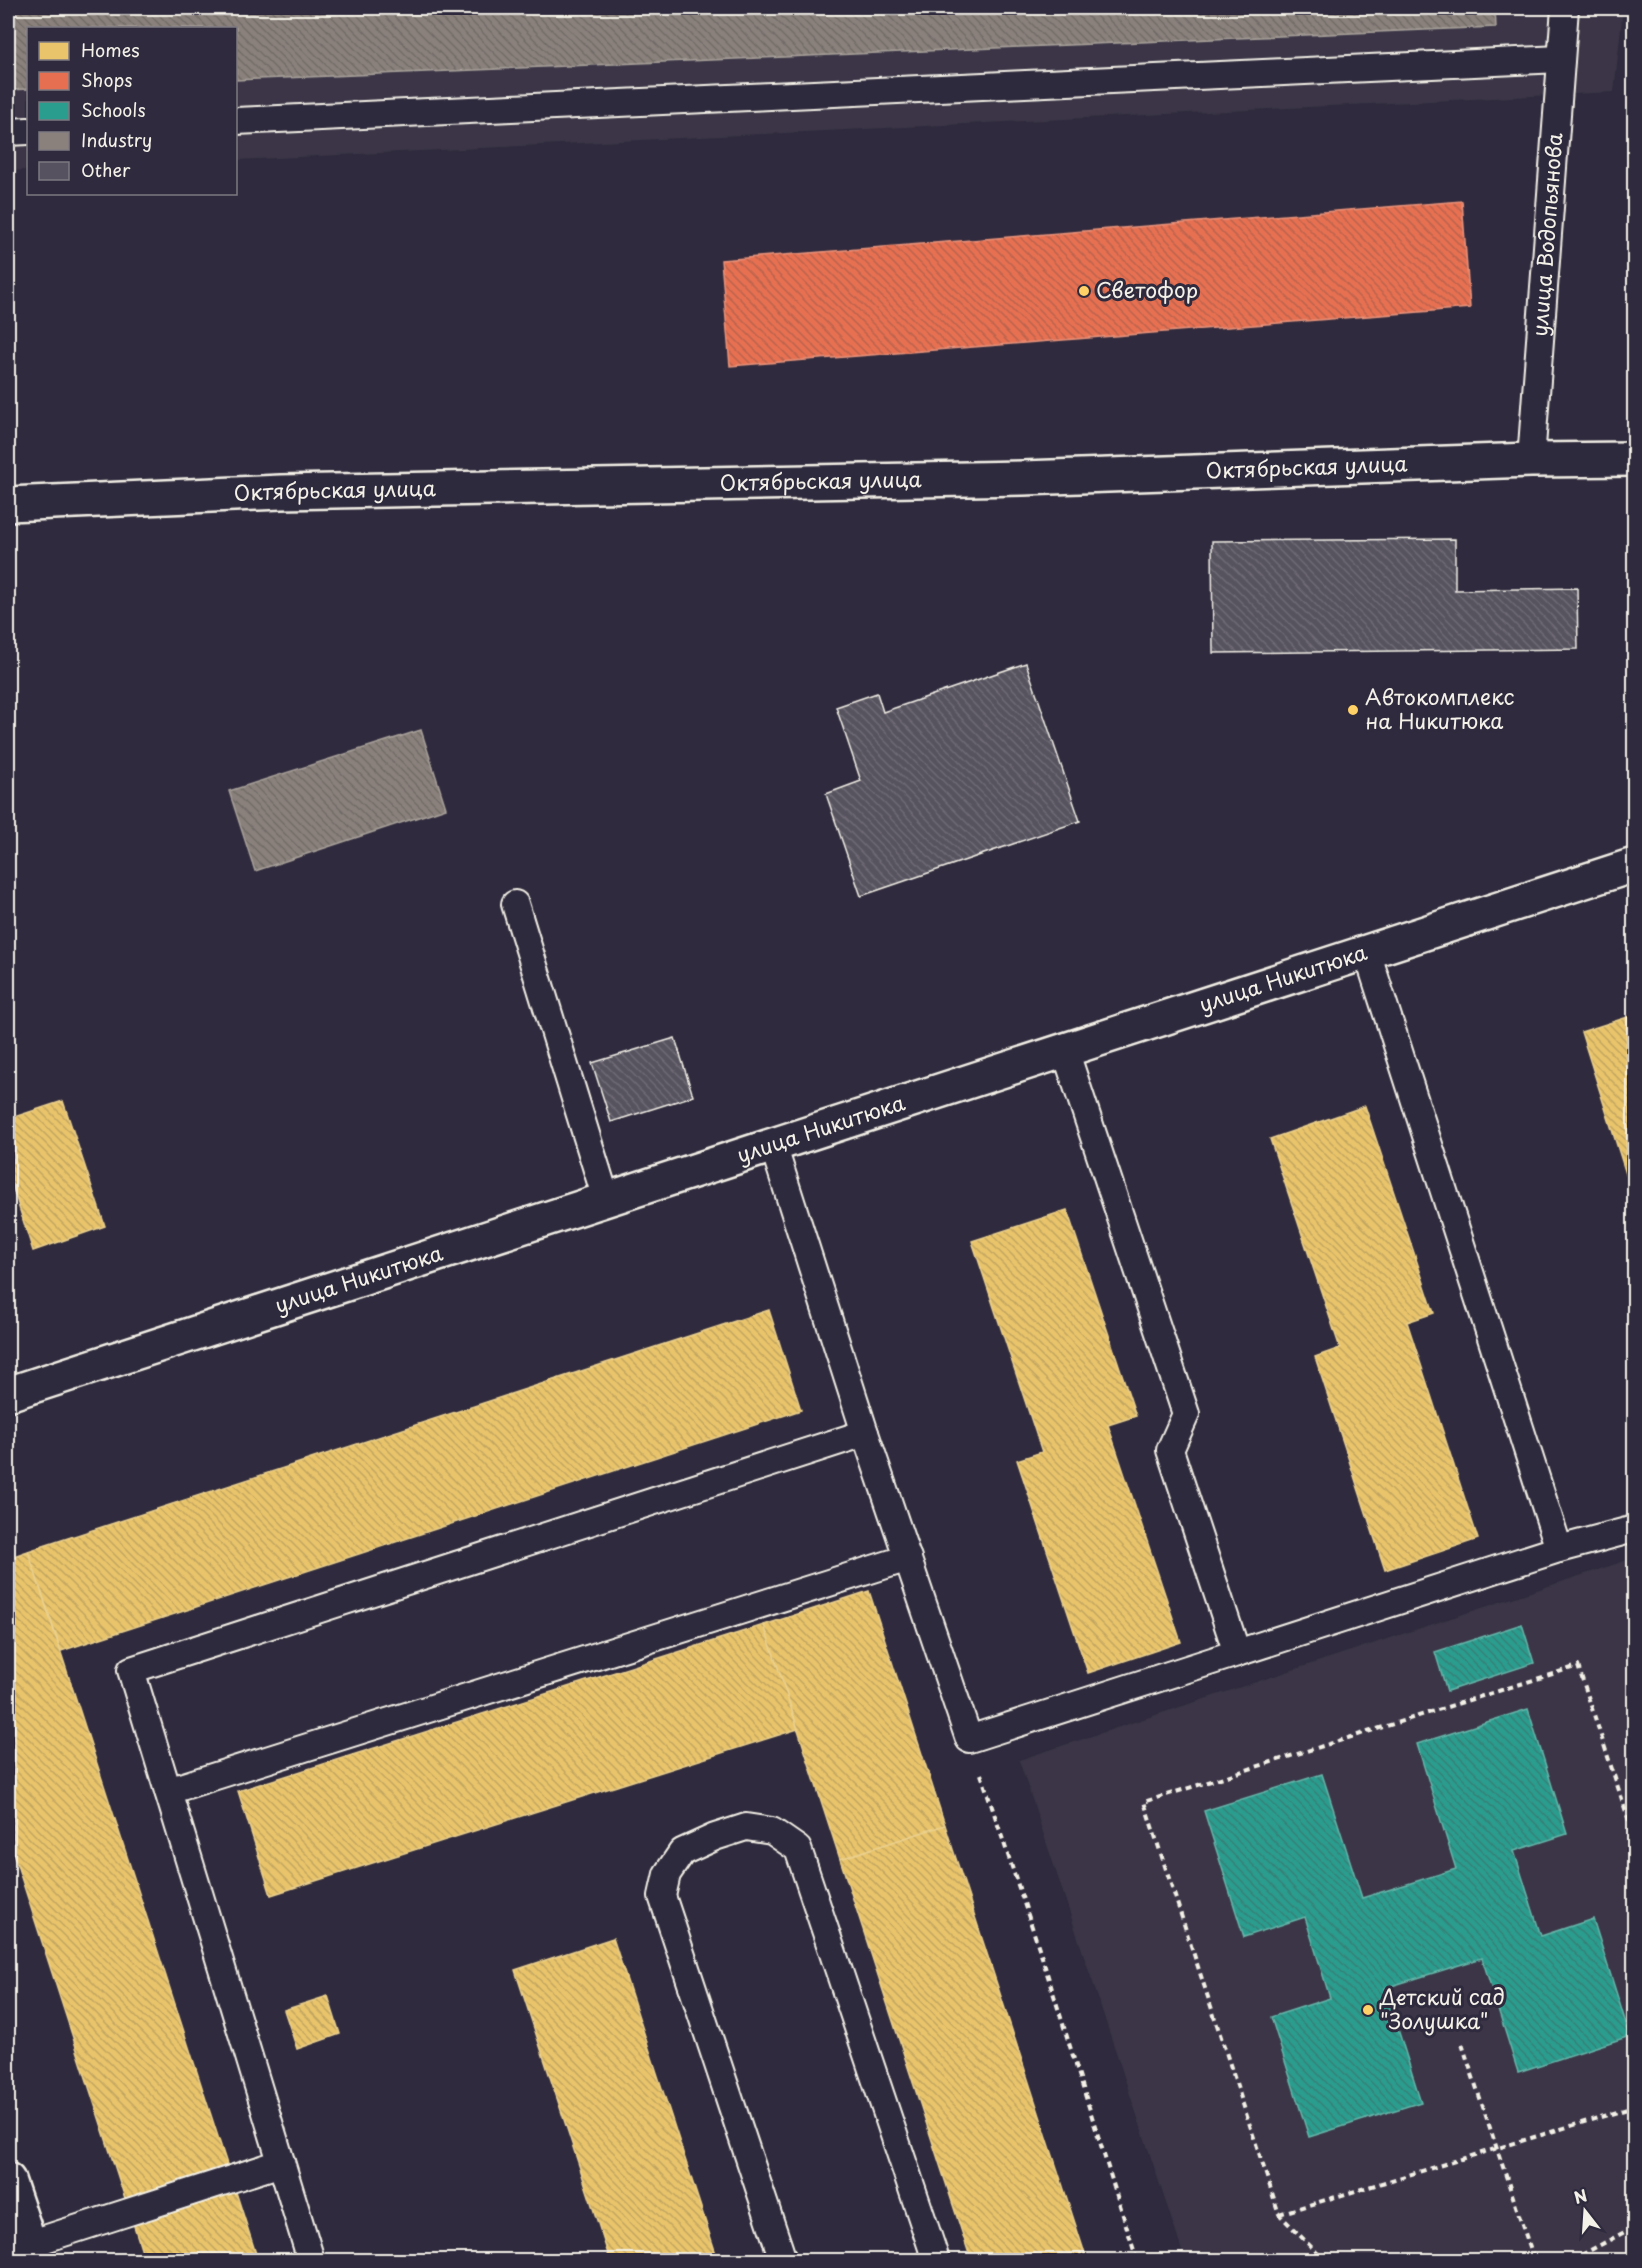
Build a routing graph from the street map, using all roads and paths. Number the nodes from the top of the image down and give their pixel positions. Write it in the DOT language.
graph roads {
  1 [pos="1565,8"];
  2 [pos="1561,59"];
  3 [pos="237,121"];
  4 [pos="27,131"];
  5 [pos="8,132"];
  6 [pos="1531,459"];
  7 [pos="1635,459"];
  8 [pos="8,504"];
  9 [pos="1635,865"];
  10 [pos="515,904"];
  11 [pos="1367,952"];
  12 [pos="1065,1050"];
  13 [pos="773,1145"];
  14 [pos="606,1199"];
  15 [pos="8,1394"];
  16 [pos="865,1433"];
  17 [pos="1635,1529"];
  18 [pos="1559,1549"];
  19 [pos="908,1558"];
  20 [pos="1237,1653"];
  21 [pos="969,1739"];
  22 [pos="168,1791"];
  23 [pos="1635,1836"];
  24 [pos="1462,2044"];
  25 [pos="1635,2107"];
  26 [pos="1497,2149"];
  27 [pos="281,2163"];
  28 [pos="8,2180"];
  29 [pos="1279,2214"];
  30 [pos="1635,2227"];
  31 [pos="32,2252"];
  32 [pos="311,2260"];
  33 [pos="783,2260"];
  34 [pos="936,2260"];
  35 [pos="1137,2260"];
  36 [pos="1328,2260"];
  37 [pos="1534,2260"];
  38 [pos="1572,2260"];
  1 -- 2 [label="lane, улица Водопьянова"];
  2 -- 3 [label="lane"];
  2 -- 6 [label="lane, улица Водопьянова"];
  4 -- 5 [label="lane"];
  6 -- 7 [label="street, Октябрьская улица"];
  6 -- 8 [label="street, Октябрьская улица"];
  9 -- 11 [label="street, улица Никитюка"];
  10 -- 14 [label="lane"];
  11 -- 12 [label="street, улица Никитюка"];
  11 -- 18 [label="lane"];
  12 -- 13 [label="street, улица Никитюка"];
  12 -- 20 [label="lane"];
  13 -- 14 [label="street, улица Никитюка"];
  13 -- 16 [label="lane"];
  14 -- 15 [label="street, улица Никитюка"];
  16 -- 19 [label="lane"];
  16 -- 22 [label="lane"];
  17 -- 18 [label="lane"];
  18 -- 20 [label="lane"];
  19 -- 21 [label="lane"];
  19 -- 22 [label="lane"];
  20 -- 21 [label="lane"];
  21 -- 35 [label="path"];
  22 -- 27 [label="lane"];
  23 -- 29 [label="path"];
  24 -- 26 [label="path"];
  25 -- 26 [label="path"];
  26 -- 29 [label="path"];
  26 -- 37 [label="path"];
  27 -- 31 [label="lane"];
  27 -- 32 [label="lane"];
  28 -- 31 [label="street"];
  29 -- 36 [label="path"];
  30 -- 38 [label="path"];
  33 -- 34 [label="lane"];
}
